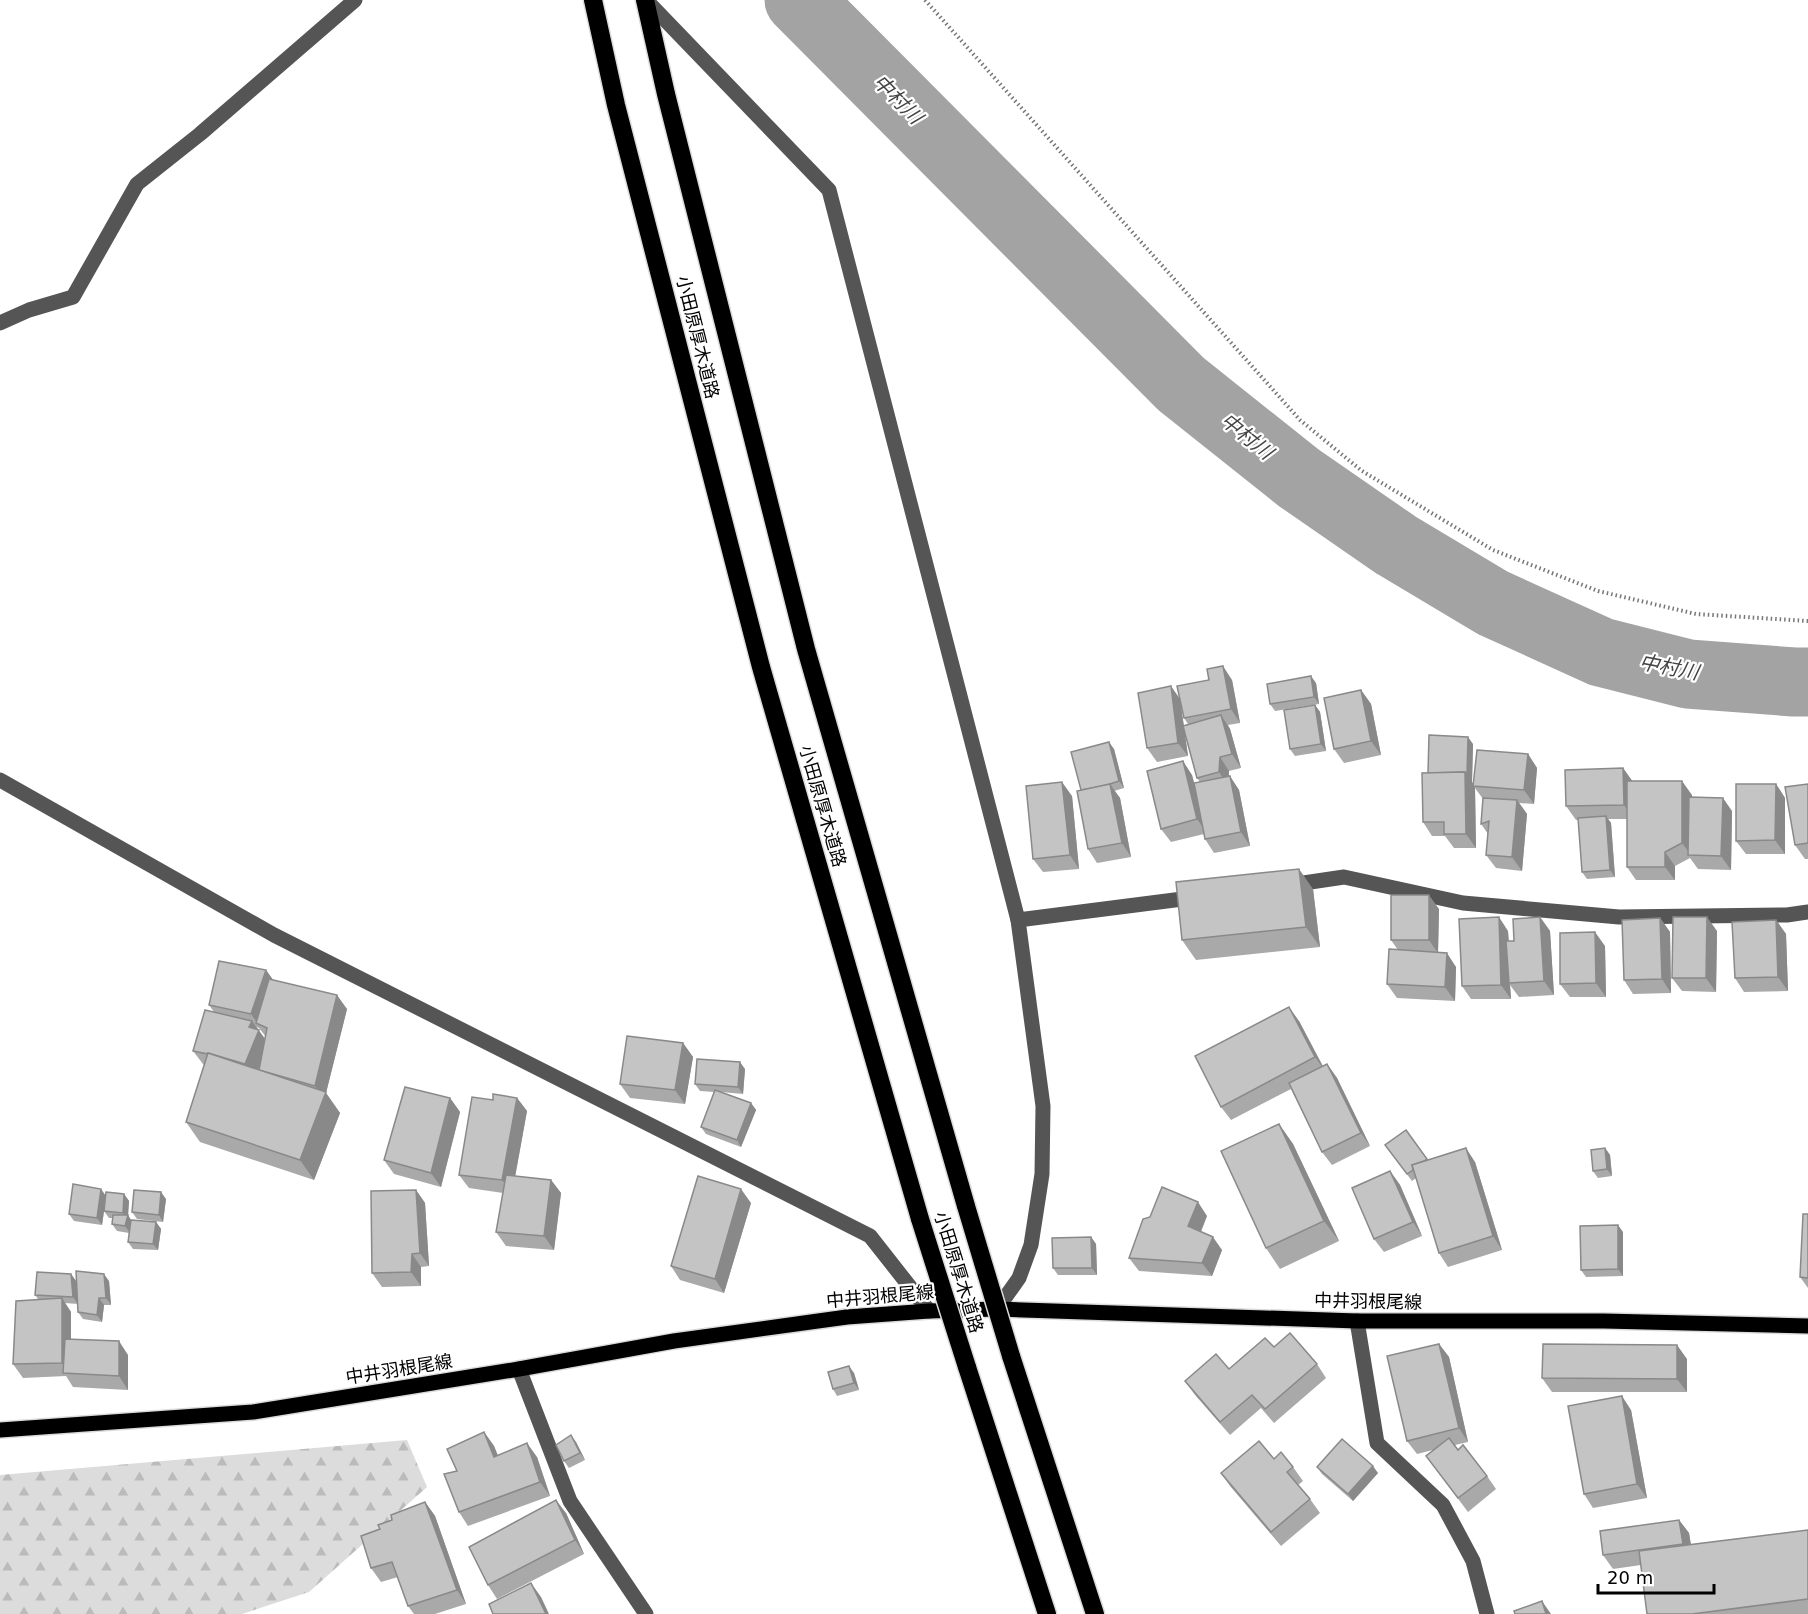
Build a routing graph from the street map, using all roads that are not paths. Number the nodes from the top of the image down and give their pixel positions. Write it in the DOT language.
graph roads {
  1 [pos="355,0"];
  2 [pos="593,0"];
  3 [pos="646,0"];
  4 [pos="0,323"];
  5 [pos="0,780"];
  6 [pos="1274,886"];
  7 [pos="1216,894"];
  8 [pos="1808,912"];
  9 [pos="1018,920"];
  10 [pos="997,1309"];
  11 [pos="929,1311"];
  12 [pos="1357,1321"];
  13 [pos="1808,1326"];
  14 [pos="519,1369"];
  15 [pos="0,1430"];
  16 [pos="645,1614"];
  17 [pos="1047,1614"];
  18 [pos="1095,1614"];
  19 [pos="1487,1614"];
  1 -- 4 [label="street"];
  2 -- 17 [label="highway, 小田原厚木道路, bridge"];
  3 -- 9 [label="street"];
  3 -- 18 [label="highway, 小田原厚木道路, bridge"];
  5 -- 11 [label="street"];
  6 -- 8 [label="street"];
  7 -- 9 [label="street"];
  9 -- 10 [label="street"];
  10 -- 11 [label="main road, 中井羽根尾線"];
  10 -- 12 [label="main road, 中井羽根尾線"];
  11 -- 14 [label="main road, 中井羽根尾線"];
  12 -- 13 [label="main road, 中井羽根尾線"];
  12 -- 19 [label="street"];
  14 -- 15 [label="main road, 中井羽根尾線"];
  14 -- 16 [label="street"];
}
